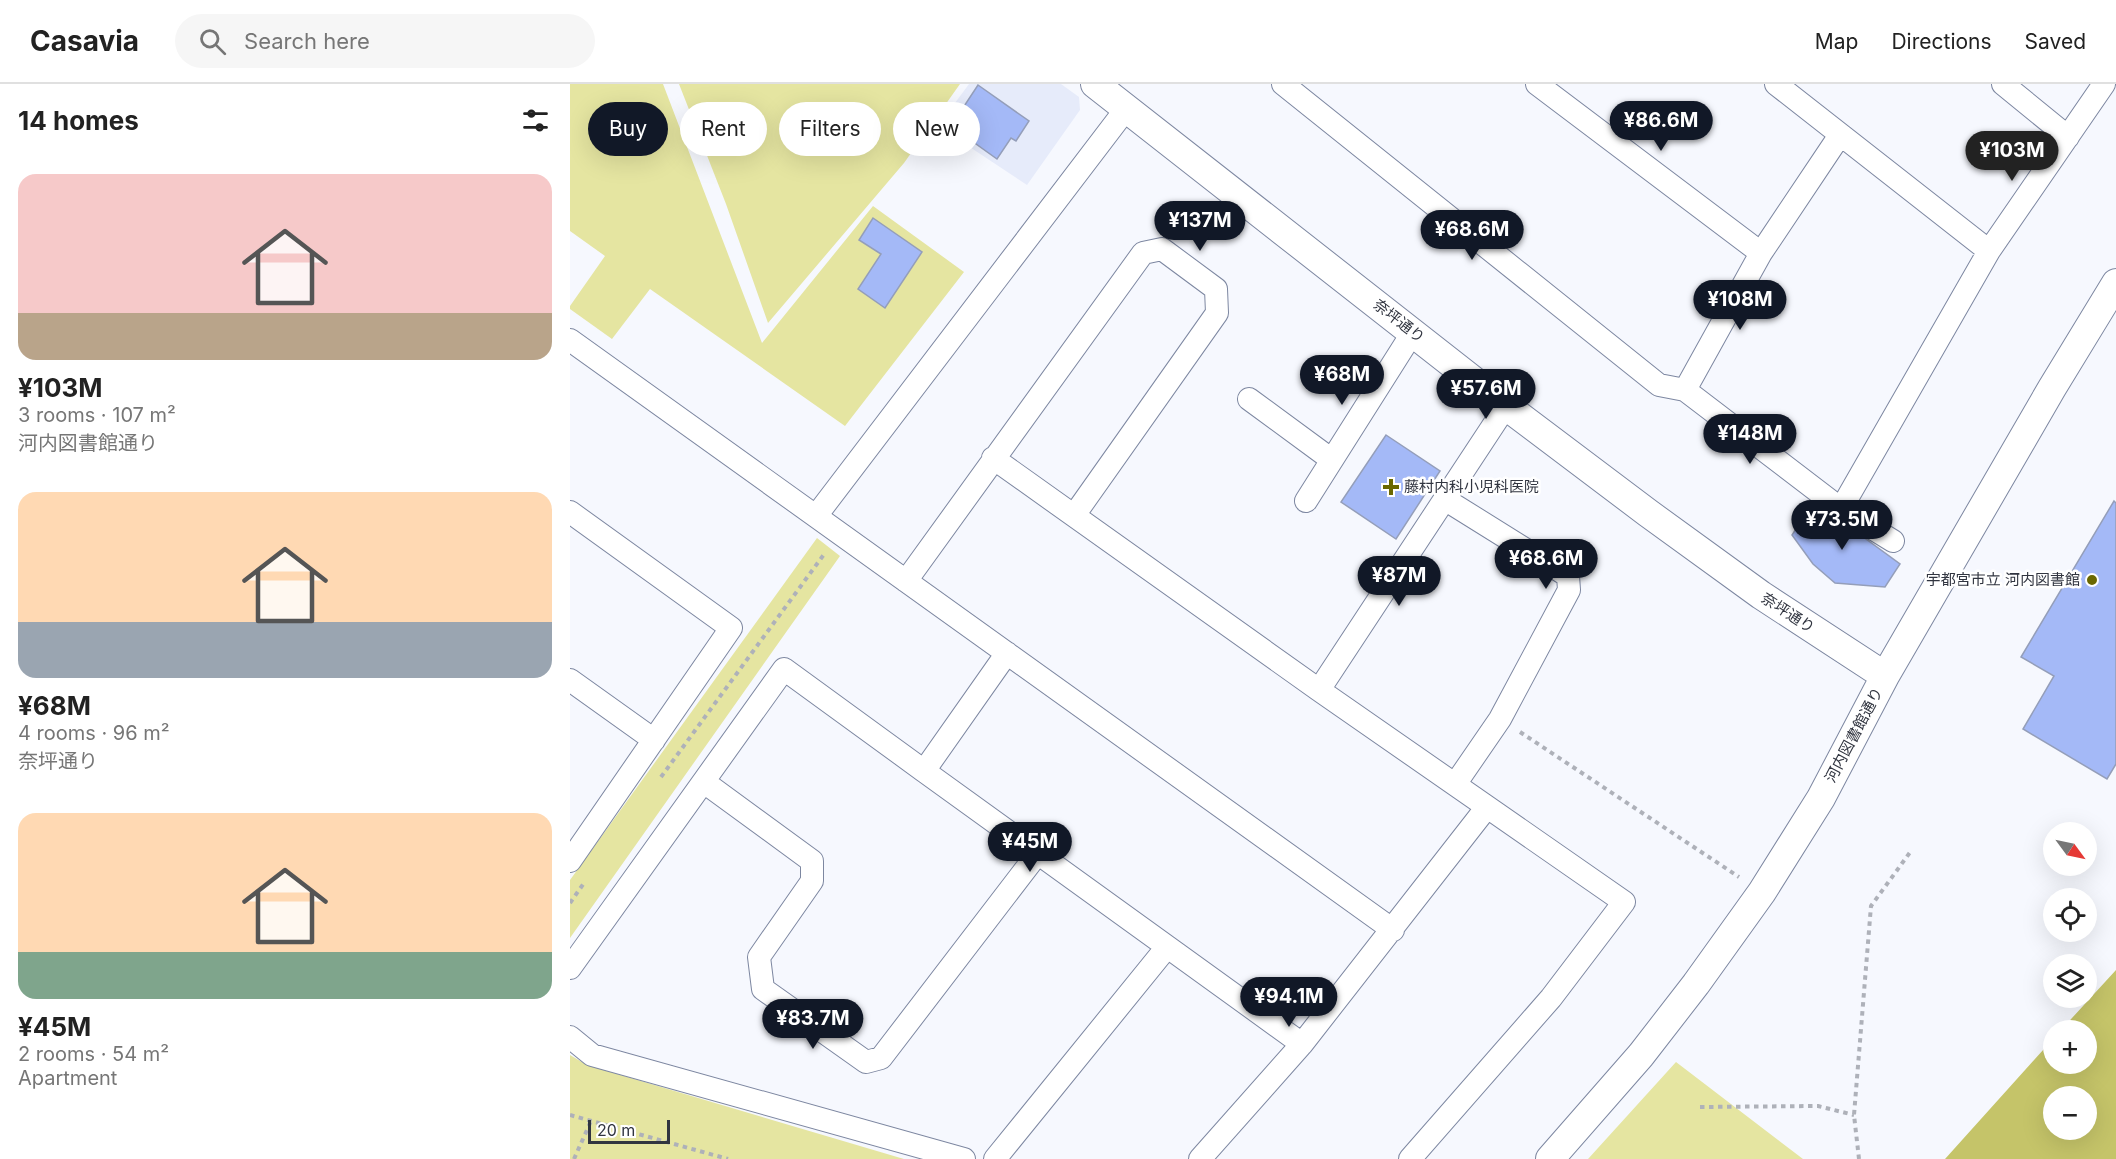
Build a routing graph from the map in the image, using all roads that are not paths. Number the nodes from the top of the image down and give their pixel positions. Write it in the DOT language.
graph roads {
  1 [pos="1095,84"];
  2 [pos="1283,84"];
  3 [pos="1537,84"];
  4 [pos="1776,84"];
  5 [pos="2003,84"];
  6 [pos="2104,84"];
  7 [pos="1126,109"];
  8 [pos="1840,135"];
  9 [pos="2068,137"];
  10 [pos="1989,251"];
  11 [pos="1761,253"];
  12 [pos="2116,283"];
  13 [pos="1413,332"];
  14 [pos="570,340"];
  15 [pos="1684,390"];
  16 [pos="1249,399"];
  17 [pos="1506,406"];
  18 [pos="993,458"];
  19 [pos="1332,460"];
  20 [pos="1446,500"];
  21 [pos="1306,501"];
  22 [pos="1841,509"];
  23 [pos="570,512"];
  24 [pos="1075,514"];
  25 [pos="816,516"];
  26 [pos="1893,541"];
  27 [pos="906,581"];
  28 [pos="1007,653"];
  29 [pos="1885,676"];
  30 [pos="570,680"];
  31 [pos="1319,690"];
  32 [pos="654,740"];
  33 [pos="924,771"];
  34 [pos="704,782"];
  35 [pos="1456,783"];
  36 [pos="1486,807"];
  37 [pos="573,851"];
  38 [pos="1038,853"];
  39 [pos="1393,930"];
  40 [pos="1167,947"];
  41 [pos="570,968"];
  42 [pos="570,1037"];
  43 [pos="1302,1044"];
  44 [pos="1212,1155"];
  45 [pos="964,1159"];
  46 [pos="995,1159"];
  47 [pos="1410,1159"];
  48 [pos="1550,1159"];
  1 -- 7 [label="street, 奈坪通り"];
  2 -- 15 [label="street"];
  3 -- 11 [label="street"];
  4 -- 8 [label="street"];
  5 -- 9 [label="street"];
  6 -- 9 [label="street"];
  7 -- 13 [label="street, 奈坪通り"];
  7 -- 25 [label="street"];
  8 -- 10 [label="street"];
  8 -- 11 [label="street"];
  9 -- 10 [label="street"];
  10 -- 22 [label="street"];
  11 -- 15 [label="street"];
  12 -- 29 [label="street, 河内図書館通り"];
  13 -- 17 [label="street, 奈坪通り"];
  13 -- 19 [label="street"];
  14 -- 25 [label="street"];
  15 -- 22 [label="street"];
  16 -- 19 [label="street"];
  17 -- 20 [label="street"];
  17 -- 29 [label="street, 奈坪通り"];
  18 -- 24 [label="street"];
  18 -- 24 [label="street"];
  18 -- 27 [label="street"];
  19 -- 21 [label="street"];
  20 -- 31 [label="street"];
  20 -- 35 [label="street"];
  22 -- 26 [label="street"];
  23 -- 32 [label="street"];
  24 -- 31 [label="street"];
  25 -- 27 [label="street"];
  27 -- 28 [label="street"];
  28 -- 33 [label="street"];
  28 -- 39 [label="street"];
  29 -- 48 [label="street, 河内図書館通り"];
  30 -- 32 [label="street"];
  31 -- 35 [label="street"];
  32 -- 37 [label="street"];
  33 -- 34 [label="street"];
  33 -- 38 [label="street"];
  34 -- 38 [label="street"];
  34 -- 41 [label="street"];
  35 -- 36 [label="street"];
  36 -- 39 [label="street"];
  36 -- 47 [label="street"];
  38 -- 40 [label="street"];
  39 -- 43 [label="street"];
  40 -- 43 [label="street"];
  40 -- 46 [label="street"];
  42 -- 45 [label="street"];
  43 -- 44 [label="street"];
}
